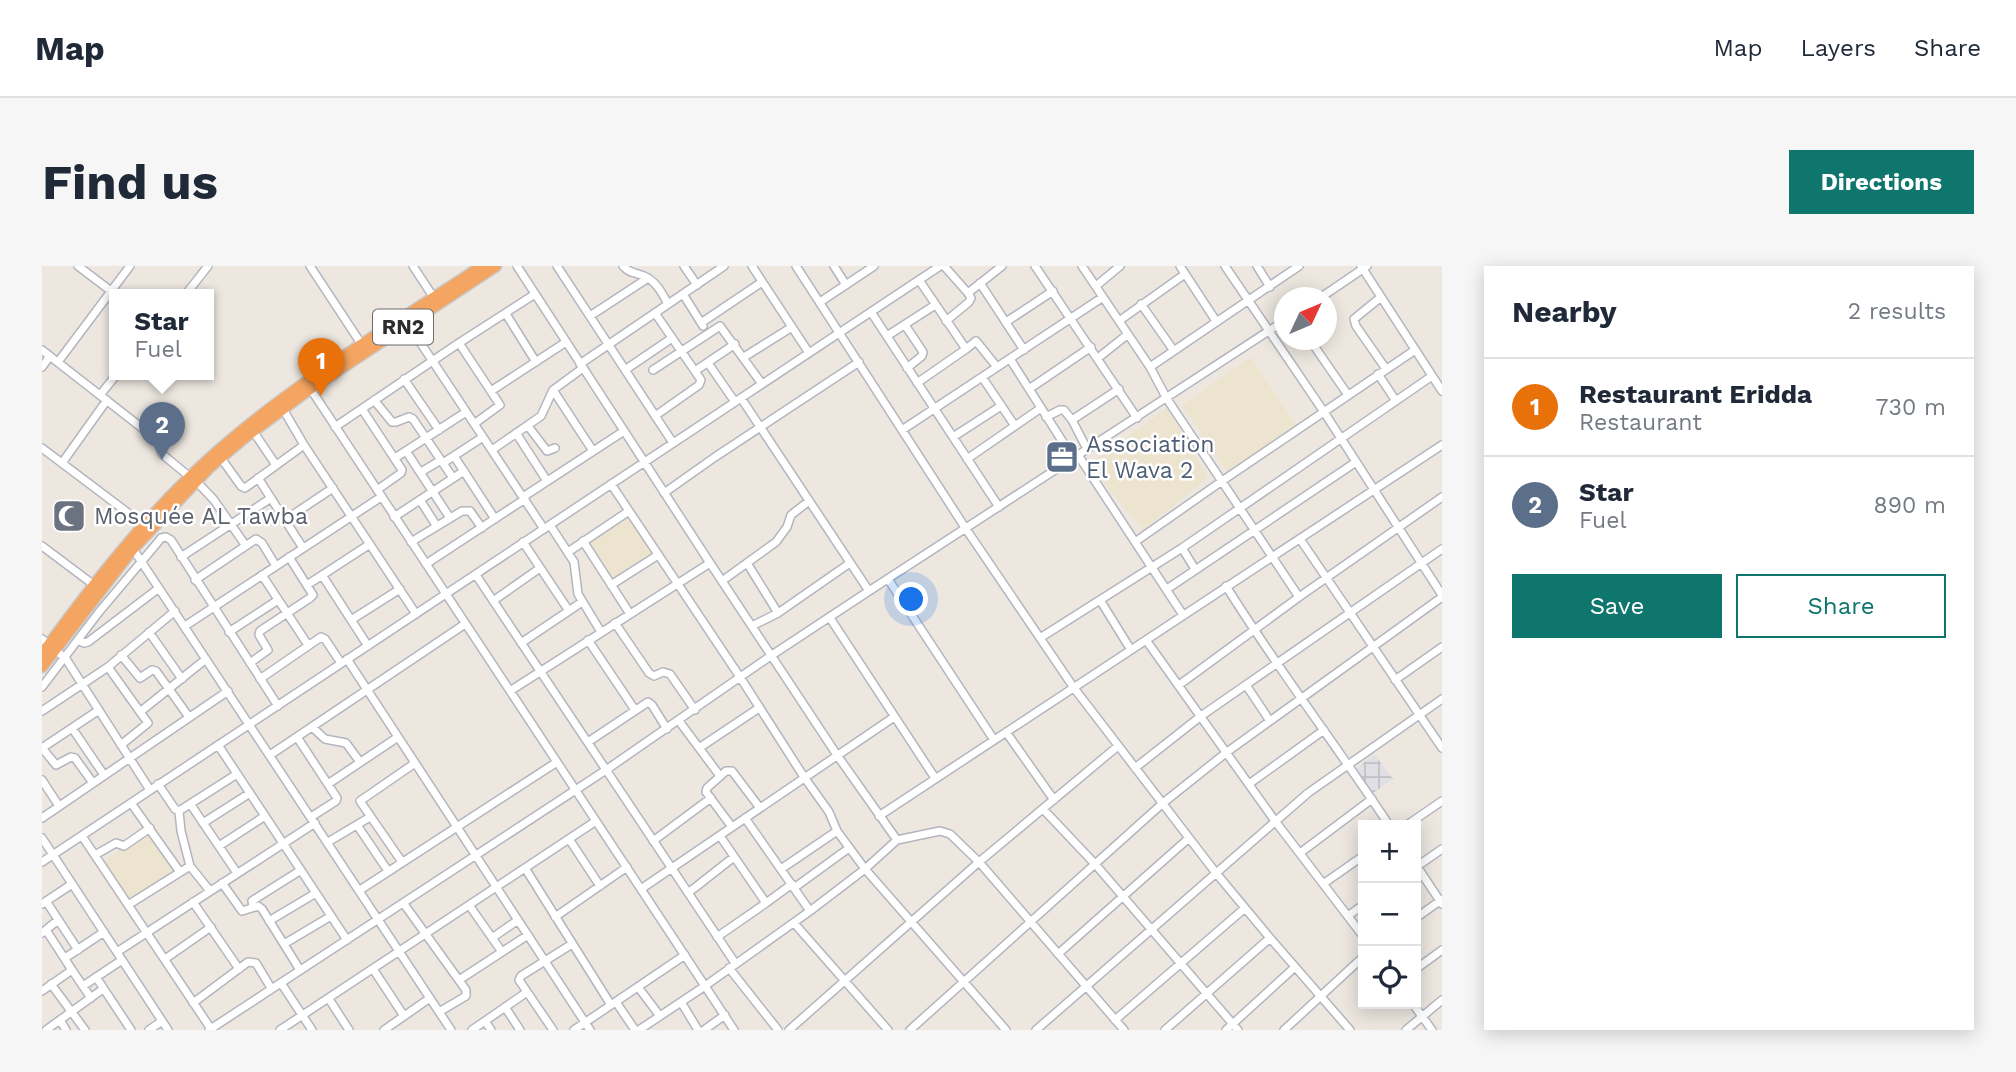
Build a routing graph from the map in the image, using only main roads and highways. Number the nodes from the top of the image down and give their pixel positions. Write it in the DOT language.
graph roads {
  1 [pos="482,266"];
  2 [pos="496,266"];
  3 [pos="308,385"];
  4 [pos="193,479"];
  5 [pos="131,545"];
  6 [pos="49,644"];
  7 [pos="42,654"];
  8 [pos="42,667"];
  1 -- 3 [label="highway, RN2"];
  2 -- 3 [label="highway, RN2"];
  3 -- 4 [label="highway, RN2"];
  3 -- 4 [label="highway, RN2"];
  4 -- 5 [label="highway, RN2"];
  4 -- 5 [label="highway, RN2"];
  5 -- 6 [label="highway, RN2"];
  5 -- 6 [label="highway, RN2"];
  6 -- 7 [label="highway, RN2"];
  6 -- 8 [label="highway, RN2"];
}
